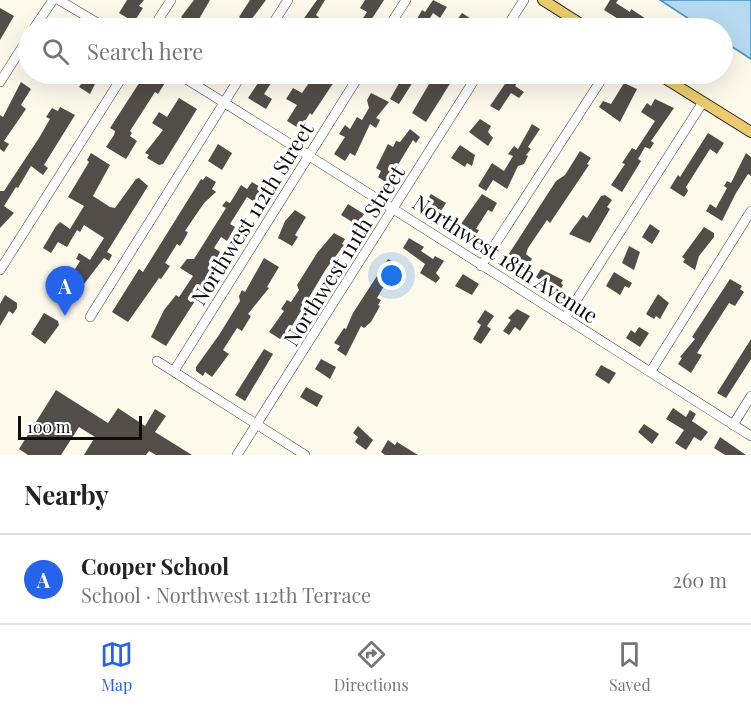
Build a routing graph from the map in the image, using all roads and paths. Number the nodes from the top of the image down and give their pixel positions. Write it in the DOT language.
graph roads {
  1 [pos="53,0"];
  2 [pos="59,0"];
  3 [pos="171,0"];
  4 [pos="288,0"];
  5 [pos="406,0"];
  6 [pos="524,0"];
  7 [pos="543,0"];
  8 [pos="41,18"];
  9 [pos="89,18"];
  10 [pos="159,18"];
  11 [pos="276,18"];
  12 [pos="394,18"];
  13 [pos="512,18"];
  14 [pos="571,18"];
  15 [pos="18,54"];
  16 [pos="0,82"];
  17 [pos="118,84"];
  18 [pos="194,84"];
  19 [pos="236,84"];
  20 [pos="354,84"];
  21 [pos="472,84"];
  22 [pos="599,84"];
  23 [pos="674,84"];
  24 [pos="224,102"];
  25 [pos="703,102"];
  26 [pos="751,132"];
  27 [pos="309,154"];
  28 [pos="394,208"];
  29 [pos="751,212"];
  30 [pos="1,265"];
  31 [pos="481,266"];
  32 [pos="90,317"];
  33 [pos="565,318"];
  34 [pos="157,361"];
  35 [pos="174,371"];
  36 [pos="651,371"];
  37 [pos="751,396"];
  38 [pos="256,424"];
  39 [pos="733,425"];
  40 [pos="751,436"];
  41 [pos="237,455"];
  42 [pos="305,455"];
  1 -- 8 [label="street"];
  2 -- 9 [label="street"];
  3 -- 10 [label="street"];
  4 -- 11 [label="street"];
  5 -- 12 [label="street"];
  6 -- 13 [label="street"];
  7 -- 14 [label="main road"];
  15 -- 16 [label="street"];
  17 -- 30 [label="street"];
  18 -- 24 [label="street, Northwest 18th Avenue"];
  19 -- 24 [label="street"];
  20 -- 27 [label="street, Northwest 112th Street"];
  21 -- 28 [label="street, Northwest 111th Street"];
  22 -- 31 [label="street"];
  23 -- 25 [label="main road"];
  24 -- 27 [label="street, Northwest 18th Avenue"];
  24 -- 32 [label="street"];
  25 -- 26 [label="main road"];
  25 -- 33 [label="street"];
  27 -- 28 [label="street, Northwest 18th Avenue"];
  27 -- 35 [label="street, Northwest 112th Street"];
  28 -- 31 [label="street, Northwest 18th Avenue"];
  28 -- 38 [label="street, Northwest 111th Street"];
  29 -- 36 [label="street"];
  31 -- 33 [label="street, Northwest 18th Avenue"];
  33 -- 36 [label="street, Northwest 18th Avenue"];
  34 -- 35 [label="street"];
  35 -- 38 [label="street"];
  36 -- 39 [label="street, Northwest 18th Avenue"];
  37 -- 39 [label="street"];
  38 -- 41 [label="street, Northwest 111th Street"];
  38 -- 42 [label="street"];
  39 -- 40 [label="street, Northwest 18th Avenue"];
}
